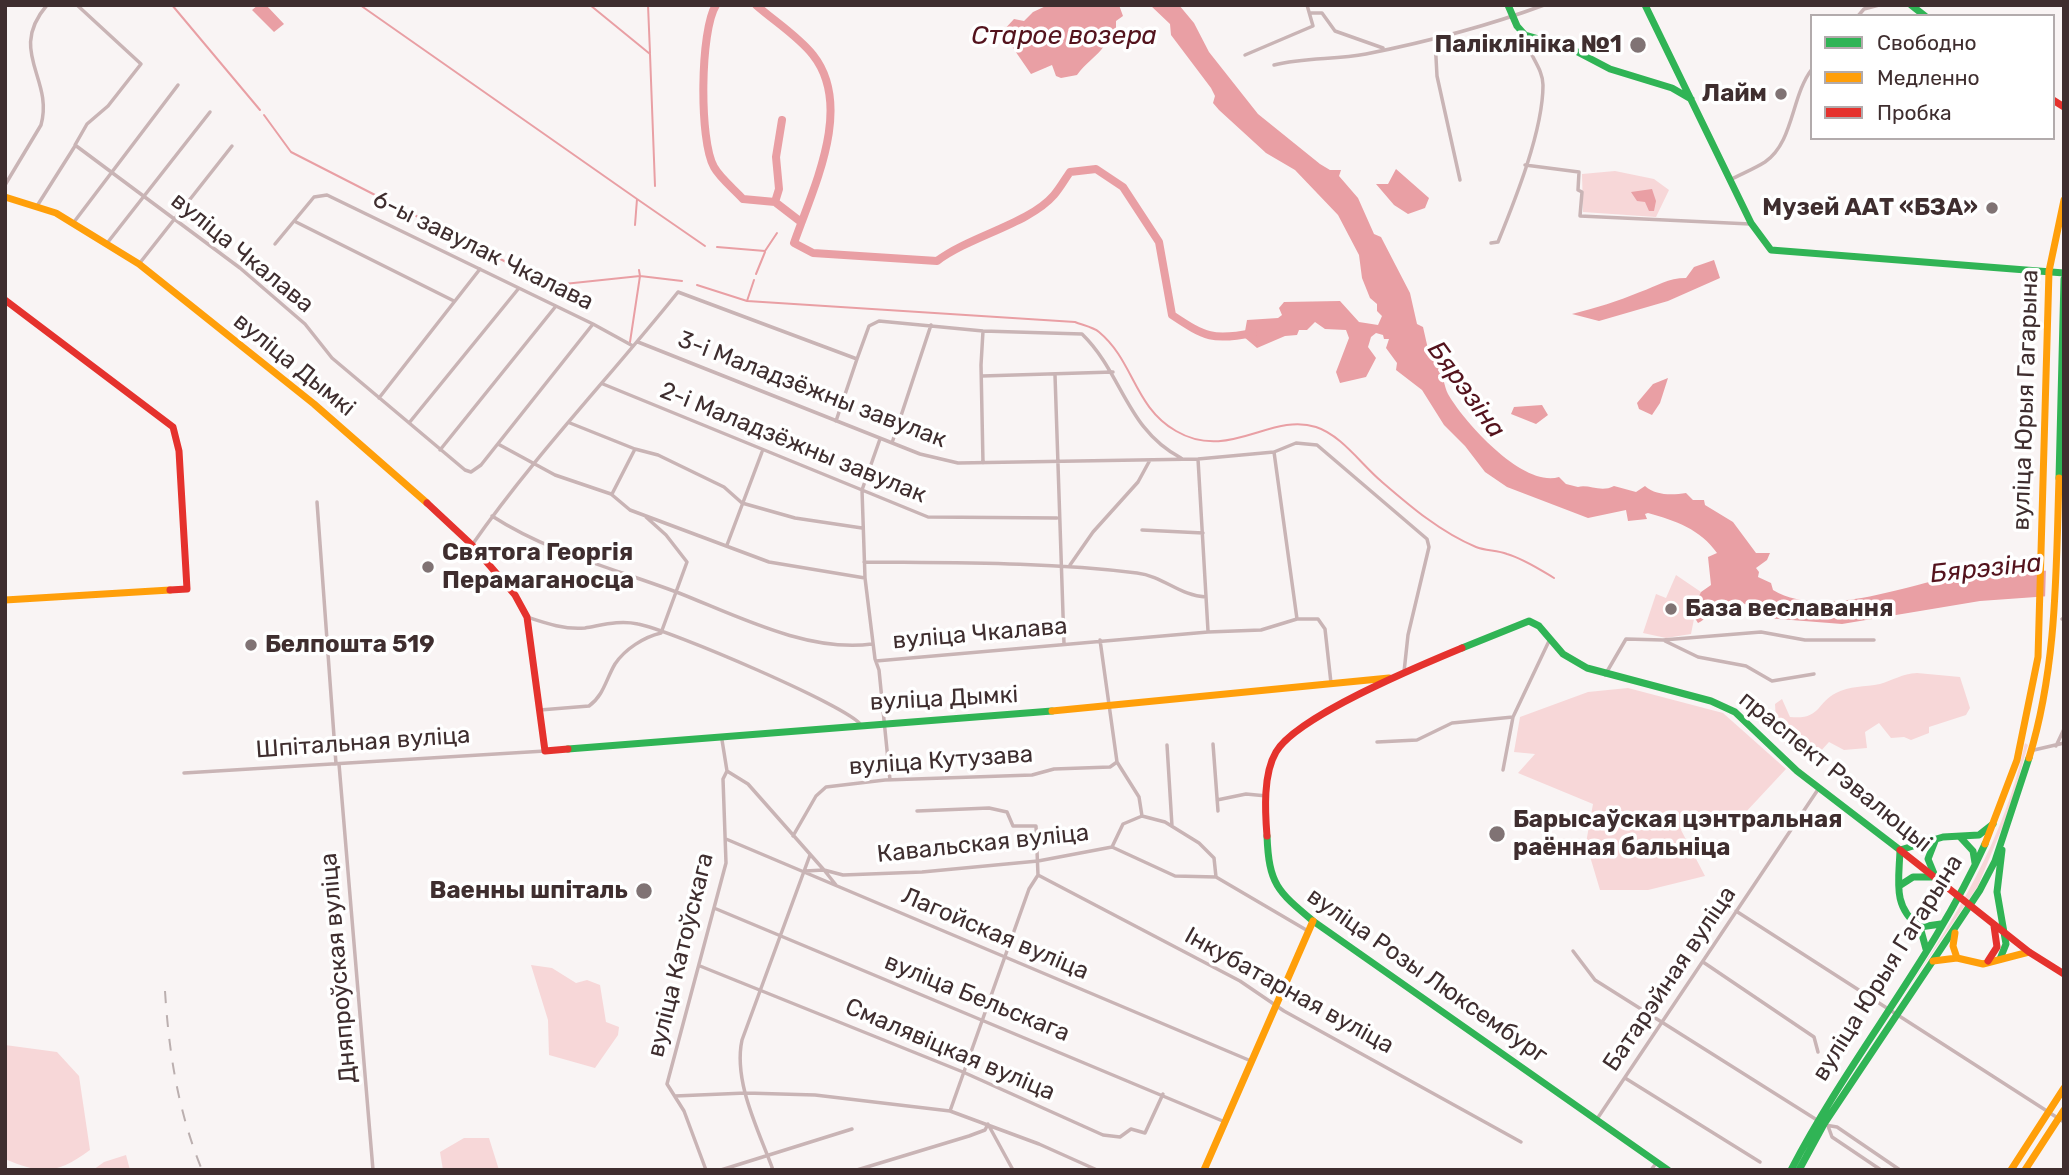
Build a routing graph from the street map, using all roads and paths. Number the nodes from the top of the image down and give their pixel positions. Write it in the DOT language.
graph roads {
  1 [pos="47,5"];
  2 [pos="77,5"];
  3 [pos="1307,5"];
  4 [pos="1508,5"];
  5 [pos="1544,5"];
  6 [pos="1645,5"];
  7 [pos="1879,5"];
  8 [pos="1310,13"];
  9 [pos="1860,14"];
  10 [pos="1512,17"];
  11 [pos="1525,35"];
  12 [pos="1435,39"];
  13 [pos="1385,48"];
  14 [pos="1245,55"];
  15 [pos="1274,65"];
  16 [pos="1810,72"];
  17 [pos="1680,75"];
  18 [pos="178,85"];
  19 [pos="1672,88"];
  20 [pos="1692,100"];
  21 [pos="210,112"];
  22 [pos="75,145"];
  23 [pos="232,146"];
  24 [pos="1525,165"];
  25 [pos="111,172"];
  26 [pos="1460,180"];
  27 [pos="1730,180"];
  28 [pos="5,184"];
  29 [pos="145,197"];
  30 [pos="6,198"];
  31 [pos="2064,200"];
  32 [pos="37,206"];
  33 [pos="173,220"];
  34 [pos="74,222"];
  35 [pos="296,222"];
  36 [pos="1751,223"];
  37 [pos="108,242"];
  38 [pos="1491,243"];
  39 [pos="275,244"];
  40 [pos="139,264"];
  41 [pos="480,269"];
  42 [pos="2049,271"];
  43 [pos="2064,273"];
  44 [pos="2064,279"];
  45 [pos="519,288"];
  46 [pos="5,300"];
  47 [pos="454,301"];
  48 [pos="556,306"];
  49 [pos="593,324"];
  50 [pos="931,325"];
  51 [pos="984,331"];
  52 [pos="638,342"];
  53 [pos="633,346"];
  54 [pos="857,359"];
  55 [pos="1113,372"];
  56 [pos="1055,375"];
  57 [pos="982,376"];
  58 [pos="602,384"];
  59 [pos="379,398"];
  60 [pos="836,421"];
  61 [pos="409,423"];
  62 [pos="570,423"];
  63 [pos="880,439"];
  64 [pos="892,443"];
  65 [pos="498,444"];
  66 [pos="635,449"];
  67 [pos="440,450"];
  68 [pos="762,451"];
  69 [pos="1273,452"];
  70 [pos="1182,459"];
  71 [pos="1198,459"];
  72 [pos="1150,460"];
  73 [pos="983,463"];
  74 [pos="1059,463"];
  75 [pos="531,464"];
  76 [pos="862,490"];
  77 [pos="611,494"];
  78 [pos="317,502"];
  79 [pos="742,503"];
  80 [pos="492,516"];
  81 [pos="644,516"];
  82 [pos="1058,518"];
  83 [pos="863,528"];
  84 [pos="1142,530"];
  85 [pos="1203,533"];
  86 [pos="472,545"];
  87 [pos="727,545"];
  88 [pos="864,562"];
  89 [pos="1059,564"];
  90 [pos="1070,565"];
  91 [pos="865,578"];
  92 [pos="677,593"];
  93 [pos="1206,597"];
  94 [pos="5,600"];
  95 [pos="525,613"];
  96 [pos="1297,619"];
  97 [pos="1529,621"];
  98 [pos="1208,632"];
  99 [pos="661,633"];
  100 [pos="1100,640"];
  101 [pos="1663,640"];
  102 [pos="1874,640"];
  103 [pos="1549,642"];
  104 [pos="872,644"];
  105 [pos="1064,644"];
  106 [pos="876,661"];
  107 [pos="1404,672"];
  108 [pos="1814,674"];
  109 [pos="1605,675"];
  110 [pos="1389,678"];
  111 [pos="1345,684"];
  112 [pos="1331,685"];
  113 [pos="1351,698"];
  114 [pos="1110,706"];
  115 [pos="540,710"];
  116 [pos="1513,717"];
  117 [pos="885,725"];
  118 [pos="863,727"];
  119 [pos="2064,729"];
  120 [pos="722,740"];
  121 [pos="1377,742"];
  122 [pos="2064,743"];
  123 [pos="1213,744"];
  124 [pos="1167,745"];
  125 [pos="2055,747"];
  126 [pos="2031,750"];
  127 [pos="545,751"];
  128 [pos="1117,762"];
  129 [pos="337,764"];
  130 [pos="1503,770"];
  131 [pos="727,771"];
  132 [pos="184,773"];
  133 [pos="890,780"];
  134 [pos="1819,788"];
  135 [pos="1267,796"];
  136 [pos="1217,800"];
  137 [pos="918,811"];
  138 [pos="1218,811"];
  139 [pos="1142,816"];
  140 [pos="1996,822"];
  141 [pos="1171,826"];
  142 [pos="2004,834"];
  143 [pos="793,836"];
  144 [pos="1961,838"];
  145 [pos="726,839"];
  146 [pos="1936,840"];
  147 [pos="1112,847"];
  148 [pos="1900,850"];
  149 [pos="810,855"];
  150 [pos="1038,861"];
  151 [pos="1975,866"];
  152 [pos="824,870"];
  153 [pos="803,871"];
  154 [pos="1038,875"];
  155 [pos="1216,877"];
  156 [pos="1936,878"];
  157 [pos="838,886"];
  158 [pos="1898,886"];
  159 [pos="714,908"];
  160 [pos="1736,911"];
  161 [pos="1313,921"];
  162 [pos="1992,923"];
  163 [pos="1942,924"];
  164 [pos="1920,927"];
  165 [pos="1957,927"];
  166 [pos="1308,931"];
  167 [pos="2004,932"];
  168 [pos="779,935"];
  169 [pos="1573,951"];
  170 [pos="1926,951"];
  171 [pos="2029,952"];
  172 [pos="1005,957"];
  173 [pos="1957,958"];
  174 [pos="2000,959"];
  175 [pos="1933,961"];
  176 [pos="1703,962"];
  177 [pos="1987,962"];
  178 [pos="700,966"];
  179 [pos="2064,974"];
  180 [pos="760,990"];
  181 [pos="1276,1004"];
  182 [pos="1887,1010"];
  183 [pos="1896,1016"];
  184 [pos="983,1018"];
  185 [pos="1661,1023"];
  186 [pos="1818,1052"];
  187 [pos="1251,1061"];
  188 [pos="963,1072"];
  189 [pos="1625,1078"];
  190 [pos="2064,1088"];
  191 [pos="746,1093"];
  192 [pos="1163,1094"];
  193 [pos="676,1096"];
  194 [pos="2064,1110"];
  195 [pos="950,1111"];
  196 [pos="2048,1113"];
  197 [pos="1597,1119"];
  198 [pos="2061,1120"];
  199 [pos="1225,1122"];
  200 [pos="1823,1123"];
  201 [pos="988,1124"];
  202 [pos="852,1129"];
  203 [pos="1521,1142"];
  204 [pos="768,1155"];
  205 [pos="1657,1161"];
  206 [pos="1760,1162"];
  207 [pos="373,1170"];
  208 [pos="706,1170"];
  209 [pos="721,1170"];
  210 [pos="773,1170"];
  211 [pos="857,1170"];
  212 [pos="1013,1170"];
  213 [pos="1097,1170"];
  214 [pos="1204,1170"];
  215 [pos="1651,1170"];
  216 [pos="1668,1170"];
  217 [pos="1791,1170"];
  218 [pos="1799,1170"];
  219 [pos="1881,1170"];
  220 [pos="1900,1170"];
  221 [pos="2011,1170"];
  222 [pos="2025,1170"];
  1 -- 28 [label="street"];
  2 -- 22 [label="street"];
  3 -- 8 [label="street"];
  4 -- 10 [label="main road"];
  5 -- 10 [label="street"];
  6 -- 17 [label="main road"];
  7 -- 9 [label="street"];
  8 -- 13 [label="street"];
  8 -- 14 [label="street"];
  10 -- 11 [label="main road"];
  10 -- 12 [label="street"];
  11 -- 19 [label="main road"];
  11 -- 24 [label="street"];
  12 -- 13 [label="street"];
  12 -- 26 [label="street"];
  13 -- 15 [label="street"];
  16 -- 27 [label="street"];
  17 -- 19 [label="main road"];
  17 -- 20 [label="main road"];
  18 -- 25 [label="street"];
  19 -- 20 [label="main road"];
  20 -- 27 [label="main road"];
  21 -- 29 [label="street"];
  22 -- 25 [label="street, вуліца Чкалава"];
  22 -- 32 [label="street"];
  23 -- 33 [label="street"];
  24 -- 36 [label="street"];
  24 -- 38 [label="street"];
  25 -- 29 [label="street, вуліца Чкалава"];
  25 -- 34 [label="street"];
  27 -- 36 [label="main road"];
  29 -- 33 [label="street, вуліца Чкалава"];
  29 -- 37 [label="street"];
  30 -- 32 [label="main road, вуліца Дымкі"];
  31 -- 42 [label="main road, вуліца Юрыя Гагарына"];
  32 -- 34 [label="main road, вуліца Дымкі"];
  33 -- 40 [label="street"];
  33 -- 59 [label="street, вуліца Чкалава"];
  34 -- 37 [label="main road, вуліца Дымкі"];
  35 -- 39 [label="street"];
  35 -- 41 [label="street, 6-ы завулак Чкалава"];
  35 -- 47 [label="street"];
  36 -- 42 [label="main road"];
  37 -- 40 [label="main road, вуліца Дымкі"];
  40 -- 86 [label="main road, вуліца Дымкі"];
  41 -- 45 [label="street, 6-ы завулак Чкалава"];
  41 -- 47 [label="street"];
  42 -- 43 [label="main road"];
  42 -- 140 [label="main road, вуліца Юрыя Гагарына"];
  44 -- 126 [label="main road, вуліца Юрыя Гагарына"];
  45 -- 48 [label="street, 6-ы завулак Чкалава"];
  45 -- 61 [label="street"];
  46 -- 94 [label="main road"];
  47 -- 59 [label="street"];
  48 -- 49 [label="street, 6-ы завулак Чкалава"];
  48 -- 67 [label="street"];
  49 -- 53 [label="street, 6-ы завулак Чкалава"];
  49 -- 65 [label="street"];
  50 -- 51 [label="street"];
  50 -- 54 [label="street"];
  50 -- 64 [label="street"];
  51 -- 55 [label="street"];
  51 -- 57 [label="street"];
  52 -- 53 [label="street"];
  52 -- 54 [label="street"];
  52 -- 60 [label="street, 3-і Маладзёжны завулак"];
  53 -- 58 [label="street"];
  54 -- 60 [label="street"];
  55 -- 56 [label="street"];
  55 -- 70 [label="street"];
  56 -- 57 [label="street"];
  56 -- 74 [label="street"];
  57 -- 73 [label="street"];
  58 -- 62 [label="street"];
  58 -- 68 [label="street, 2-і Маладзёжны завулак"];
  59 -- 61 [label="street, вуліца Чкалава"];
  60 -- 63 [label="street, 3-і Маладзёжны завулак"];
  61 -- 67 [label="street, вуліца Чкалава"];
  62 -- 66 [label="street"];
  62 -- 75 [label="street"];
  63 -- 64 [label="street, 3-і Маладзёжны завулак"];
  63 -- 76 [label="street"];
  64 -- 73 [label="street, 3-і Маладзёжны завулак"];
  65 -- 67 [label="street, вуліца Чкалава"];
  65 -- 75 [label="street"];
  66 -- 77 [label="street"];
  66 -- 79 [label="street"];
  68 -- 76 [label="street, 2-і Маладзёжны завулак"];
  68 -- 79 [label="street"];
  69 -- 71 [label="street, 3-і Маладзёжны завулак"];
  69 -- 96 [label="street"];
  69 -- 107 [label="street, 3-і Маладзёжны завулак"];
  70 -- 71 [label="street, 3-і Маладзёжны завулак"];
  70 -- 72 [label="street, 3-і Маладзёжны завулак"];
  71 -- 85 [label="street"];
  72 -- 74 [label="street, 3-і Маладзёжны завулак"];
  72 -- 90 [label="street"];
  73 -- 74 [label="street, 3-і Маладзёжны завулак"];
  74 -- 82 [label="street"];
  75 -- 77 [label="street"];
  75 -- 80 [label="street"];
  76 -- 82 [label="street, 2-і Маладзёжны завулак"];
  76 -- 83 [label="street"];
  77 -- 81 [label="street"];
  78 -- 129 [label="street, Дняпроўская вуліца"];
  79 -- 83 [label="street"];
  79 -- 87 [label="street"];
  80 -- 86 [label="street"];
  80 -- 92 [label="street, вуліца Чкалава"];
  81 -- 87 [label="street"];
  81 -- 92 [label="street"];
  82 -- 89 [label="street"];
  83 -- 88 [label="street"];
  84 -- 85 [label="street"];
  85 -- 93 [label="street"];
  86 -- 95 [label="main road, вуліца Дымкі"];
  87 -- 91 [label="street"];
  88 -- 89 [label="street"];
  88 -- 91 [label="street"];
  89 -- 90 [label="street"];
  89 -- 105 [label="street"];
  90 -- 93 [label="street"];
  91 -- 104 [label="street"];
  92 -- 99 [label="street"];
  92 -- 104 [label="street, вуліца Чкалава"];
  93 -- 98 [label="street"];
  95 -- 99 [label="street, вуліца Дымкі"];
  95 -- 115 [label="main road"];
  96 -- 98 [label="street, вуліца Чкалава"];
  96 -- 112 [label="street"];
  97 -- 103 [label="main road, праспект Рэвалюцыі"];
  97 -- 107 [label="main road, вуліца Розы Люксембург"];
  98 -- 100 [label="street, вуліца Чкалава"];
  99 -- 115 [label="street"];
  99 -- 118 [label="street, вуліца Дымкі"];
  100 -- 105 [label="street, вуліца Чкалава"];
  100 -- 114 [label="street"];
  101 -- 102 [label="street"];
  101 -- 108 [label="street"];
  101 -- 109 [label="street"];
  103 -- 109 [label="main road, праспект Рэвалюцыі"];
  103 -- 116 [label="street"];
  104 -- 106 [label="street, вуліца Чкалава"];
  105 -- 106 [label="street, вуліца Чкалава"];
  106 -- 117 [label="street"];
  107 -- 110 [label="main road, вуліца Розы Люксембург"];
  109 -- 134 [label="main road, праспект Рэвалюцыі"];
  110 -- 111 [label="main road, вуліца Дымкі"];
  110 -- 113 [label="main road, вуліца Розы Люксембург"];
  111 -- 112 [label="main road, вуліца Дымкі"];
  111 -- 113 [label="main road"];
  112 -- 114 [label="main road, вуліца Дымкі"];
  113 -- 135 [label="main road, вуліца Розы Люксембург"];
  114 -- 117 [label="main road, вуліца Дымкі"];
  114 -- 128 [label="street"];
  115 -- 127 [label="main road"];
  116 -- 121 [label="street"];
  116 -- 130 [label="street"];
  117 -- 118 [label="main road, вуліца Дымкі"];
  117 -- 133 [label="street"];
  118 -- 120 [label="main road, Шпітальная вуліца"];
  119 -- 125 [label="street"];
  120 -- 127 [label="main road, Шпітальная вуліца"];
  120 -- 131 [label="street, вуліца Катоўскага"];
  122 -- 125 [label="street"];
  123 -- 136 [label="street"];
  124 -- 141 [label="street"];
  125 -- 126 [label="street"];
  126 -- 142 [label="main road, вуліца Юрыя Гагарына"];
  127 -- 129 [label="street, Шпітальная вуліца"];
  128 -- 133 [label="street, вуліца Кутузава"];
  128 -- 139 [label="street"];
  129 -- 132 [label="street, Шпітальная вуліца"];
  129 -- 207 [label="street, Дняпроўская вуліца"];
  131 -- 143 [label="street"];
  131 -- 145 [label="street, вуліца Катоўскага"];
  133 -- 143 [label="street, вуліца Кутузава"];
  134 -- 148 [label="main road, праспект Рэвалюцыі"];
  134 -- 160 [label="street, Батарэйная вуліца"];
  135 -- 136 [label="street"];
  135 -- 161 [label="main road, вуліца Розы Люксембург"];
  136 -- 138 [label="street"];
  137 -- 150 [label="street"];
  139 -- 141 [label="street"];
  139 -- 147 [label="street"];
  140 -- 144 [label="main road"];
  140 -- 151 [label="main road, вуліца Юрыя Гагарына"];
  141 -- 155 [label="street"];
  142 -- 165 [label="main road, вуліца Юрыя Гагарына"];
  142 -- 167 [label="main road"];
  143 -- 149 [label="street"];
  144 -- 146 [label="main road"];
  144 -- 151 [label="main road"];
  145 -- 153 [label="street, Лагойская вуліца"];
  145 -- 159 [label="street, вуліца Катоўскага"];
  146 -- 148 [label="main road"];
  146 -- 156 [label="main road"];
  147 -- 150 [label="street, Кавальская вуліца"];
  147 -- 155 [label="street, Кавальская вуліца"];
  148 -- 156 [label="main road, праспект Рэвалюцыі"];
  148 -- 158 [label="main road"];
  149 -- 152 [label="street"];
  149 -- 153 [label="street"];
  150 -- 152 [label="street, Кавальская вуліца"];
  150 -- 154 [label="street"];
  151 -- 163 [label="main road, вуліца Юрыя Гагарына"];
  152 -- 153 [label="street, Кавальская вуліца"];
  152 -- 157 [label="street"];
  153 -- 157 [label="street, Лагойская вуліца"];
  153 -- 168 [label="street"];
  154 -- 172 [label="street"];
  154 -- 181 [label="street, Інкубатарная вуліца"];
  155 -- 166 [label="street, Кавальская вуліца"];
  156 -- 158 [label="main road"];
  156 -- 162 [label="main road, праспект Рэвалюцыі"];
  157 -- 172 [label="street, Лагойская вуліца"];
  158 -- 164 [label="main road"];
  159 -- 168 [label="street, вуліца Бельскага"];
  159 -- 178 [label="street, вуліца Катоўскага"];
  160 -- 176 [label="street, Батарэйная вуліца"];
  160 -- 182 [label="street"];
  161 -- 166 [label="main road"];
  161 -- 197 [label="main road, вуліца Розы Люксембург"];
  162 -- 167 [label="main road, праспект Рэвалюцыі"];
  162 -- 177 [label="main road"];
  163 -- 164 [label="main road"];
  163 -- 170 [label="main road, вуліца Юрыя Гагарына"];
  164 -- 170 [label="main road"];
  165 -- 173 [label="main road"];
  165 -- 175 [label="main road, вуліца Юрыя Гагарына"];
  166 -- 181 [label="main road"];
  167 -- 171 [label="main road, праспект Рэвалюцыі"];
  167 -- 174 [label="main road"];
  168 -- 180 [label="street"];
  168 -- 184 [label="street, вуліца Бельскага"];
  169 -- 185 [label="street"];
  170 -- 182 [label="main road, вуліца Юрыя Гагарына"];
  171 -- 174 [label="main road"];
  171 -- 179 [label="main road, праспект Рэвалюцыі"];
  172 -- 184 [label="street"];
  172 -- 187 [label="street, Лагойская вуліца"];
  173 -- 175 [label="main road"];
  173 -- 177 [label="main road"];
  174 -- 177 [label="main road"];
  175 -- 183 [label="main road, вуліца Юрыя Гагарына"];
  176 -- 185 [label="street, Батарэйная вуліца"];
  176 -- 186 [label="street"];
  178 -- 180 [label="street, Смалявіцкая вуліца"];
  178 -- 193 [label="street, вуліца Катоўскага"];
  180 -- 188 [label="street, Смалявіцкая вуліца"];
  180 -- 191 [label="street"];
  181 -- 187 [label="main road"];
  181 -- 203 [label="street, Інкубатарная вуліца"];
  182 -- 183 [label="street"];
  182 -- 200 [label="main road, вуліца Юрыя Гагарына"];
  183 -- 196 [label="street"];
  183 -- 200 [label="main road, вуліца Юрыя Гагарына"];
  184 -- 188 [label="street"];
  184 -- 192 [label="street, вуліца Бельскага"];
  185 -- 189 [label="street, Батарэйная вуліца"];
  185 -- 200 [label="street"];
  187 -- 199 [label="main road"];
  188 -- 192 [label="street, Смалявіцкая вуліца"];
  188 -- 195 [label="street"];
  189 -- 197 [label="street, Батарэйная вуліца"];
  189 -- 206 [label="street"];
  190 -- 196 [label="main road"];
  191 -- 193 [label="street"];
  191 -- 195 [label="street"];
  191 -- 204 [label="street"];
  192 -- 199 [label="street, вуліца Бельскага"];
  193 -- 208 [label="street, вуліца Катоўскага"];
  194 -- 198 [label="main road"];
  195 -- 201 [label="street"];
  196 -- 198 [label="street"];
  196 -- 221 [label="main road"];
  197 -- 205 [label="main road, вуліца Розы Люксембург"];
  198 -- 222 [label="main road"];
  199 -- 214 [label="main road"];
  200 -- 217 [label="main road, вуліца Юрыя Гагарына"];
  200 -- 218 [label="main road, вуліца Юрыя Гагарына"];
  200 -- 219 [label="street"];
  200 -- 220 [label="street"];
  201 -- 211 [label="street"];
  201 -- 212 [label="street"];
  201 -- 213 [label="street"];
  202 -- 204 [label="street"];
  204 -- 209 [label="street"];
  204 -- 210 [label="street"];
  205 -- 215 [label="street"];
  205 -- 216 [label="main road, вуліца Розы Люксембург"];
}
